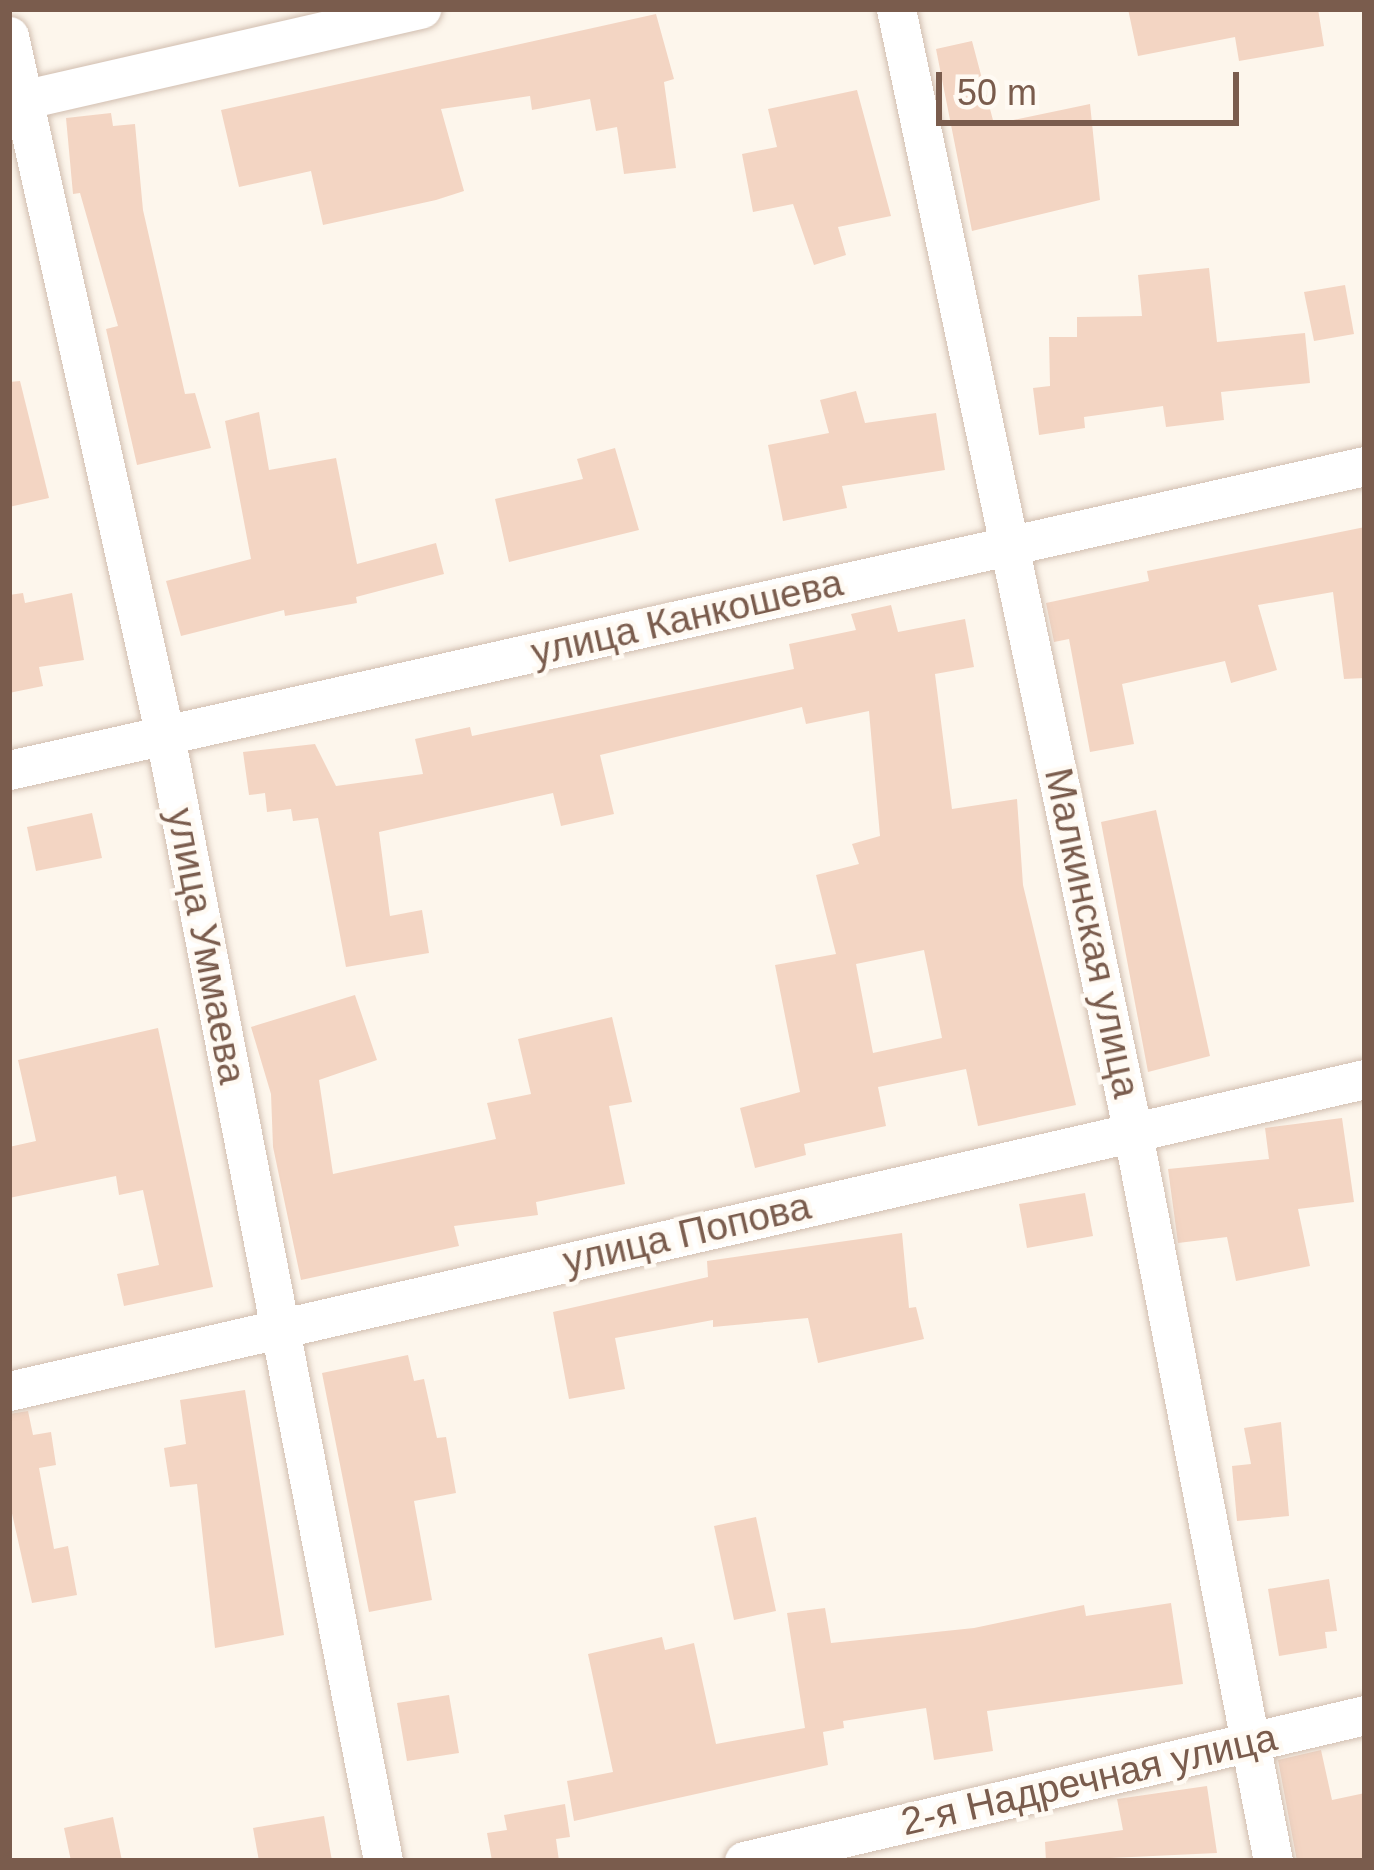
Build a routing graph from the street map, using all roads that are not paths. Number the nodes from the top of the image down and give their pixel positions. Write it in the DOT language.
graph roads {
  1 [pos="421,9"];
  2 [pos="896,9"];
  3 [pos="9,36"];
  4 [pos="16,102"];
  5 [pos="1365,466"];
  6 [pos="1012,545"];
  7 [pos="165,736"];
  8 [pos="9,770"];
  9 [pos="1365,1079"];
  10 [pos="1133,1134"];
  11 [pos="281,1331"];
  12 [pos="9,1391"];
  13 [pos="1365,1715"];
  14 [pos="1248,1742"];
  15 [pos="383,1861"];
  16 [pos="744,1861"];
  17 [pos="1273,1861"];
  1 -- 4 [label="street"];
  2 -- 6 [label="street, Малкинская улица"];
  3 -- 4 [label="street, улица Уммаева"];
  4 -- 7 [label="street, улица Уммаева"];
  5 -- 6 [label="street, улица Канкошева"];
  6 -- 7 [label="street, улица Канкошева"];
  6 -- 10 [label="street, Малкинская улица"];
  7 -- 8 [label="street, улица Канкошева"];
  7 -- 11 [label="street, улица Уммаева"];
  9 -- 10 [label="street, улица Попова"];
  10 -- 11 [label="street, улица Попова"];
  10 -- 14 [label="street, Малкинская улица"];
  11 -- 12 [label="street, улица Попова"];
  11 -- 15 [label="street, улица Уммаева"];
  13 -- 14 [label="street, 2-я Надречная улица"];
  14 -- 16 [label="street, 2-я Надречная улица"];
  14 -- 17 [label="street, Малкинская улица"];
}
